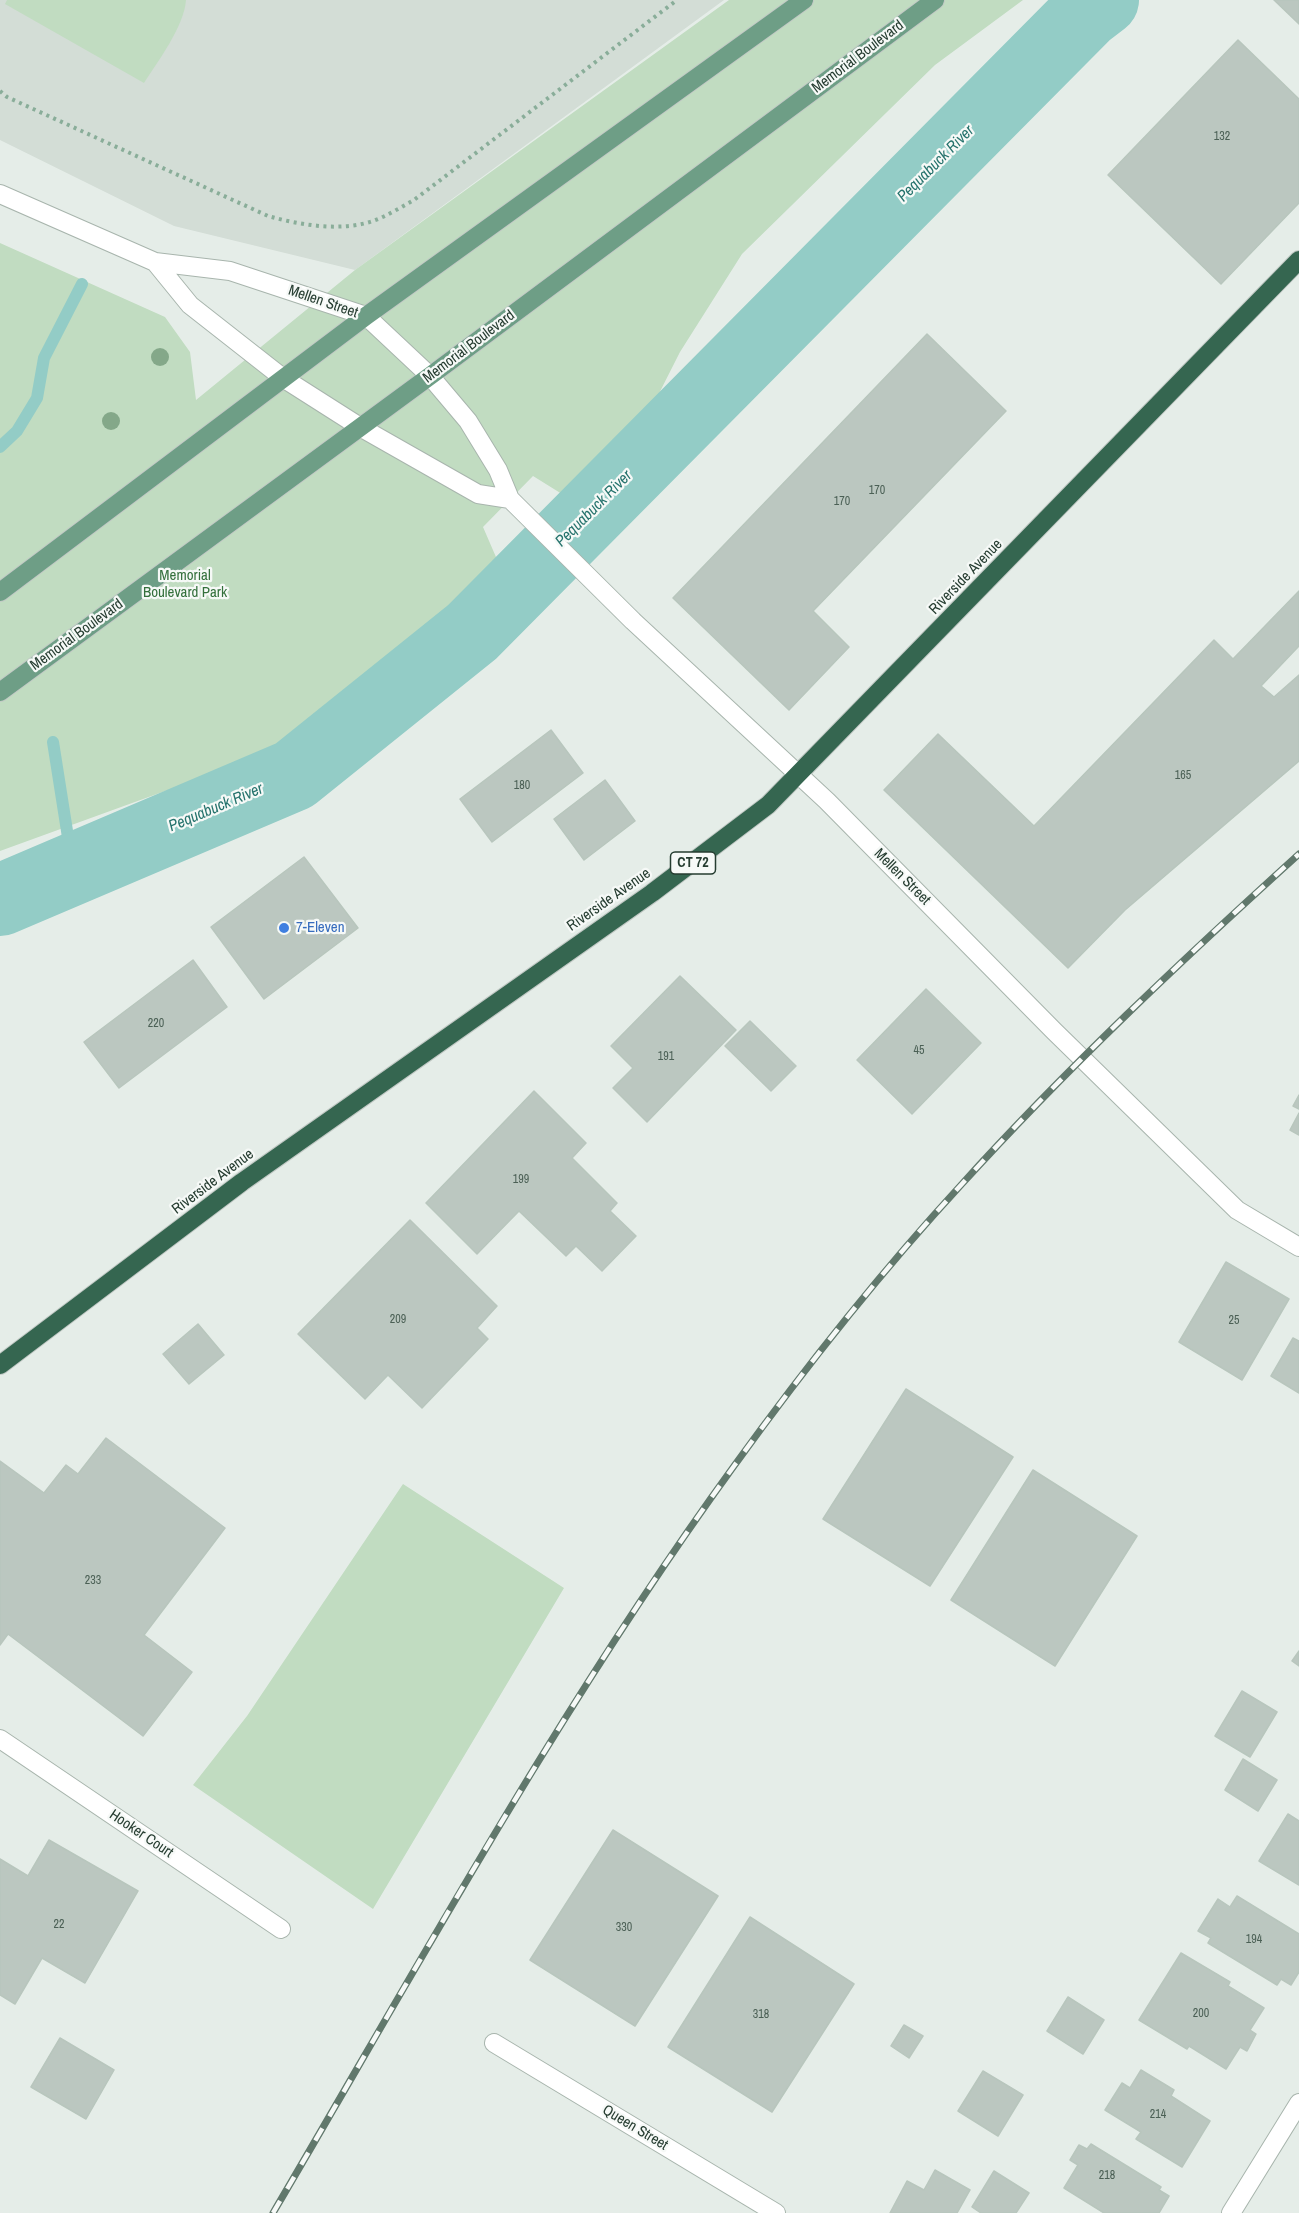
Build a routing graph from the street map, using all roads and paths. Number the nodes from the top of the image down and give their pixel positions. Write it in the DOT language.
graph roads {
  1 [pos="677,0"];
  2 [pos="804,0"];
  3 [pos="935,0"];
  4 [pos="0,91"];
  5 [pos="0,194"];
  6 [pos="1299,260"];
  7 [pos="155,262"];
  8 [pos="366,316"];
  9 [pos="430,376"];
  10 [pos="284,378"];
  11 [pos="360,427"];
  12 [pos="510,500"];
  13 [pos="0,592"];
  14 [pos="0,692"];
  15 [pos="798,775"];
  16 [pos="1299,1247"];
  17 [pos="0,1365"];
  18 [pos="0,1739"];
  19 [pos="281,1929"];
  20 [pos="494,2043"];
  21 [pos="1299,2103"];
  22 [pos="776,2213"];
  23 [pos="1231,2213"];
  1 -- 4 [label="path"];
  2 -- 8 [label="main road"];
  3 -- 9 [label="main road, Memorial Boulevard"];
  5 -- 7 [label="street, Mellen Street"];
  6 -- 15 [label="highway, Riverside Avenue / CT 72"];
  7 -- 8 [label="street, Mellen Street"];
  7 -- 10 [label="street, Mellen Street"];
  8 -- 9 [label="street, Mellen Street"];
  8 -- 10 [label="main road"];
  9 -- 11 [label="main road, Memorial Boulevard"];
  9 -- 12 [label="street, Mellen Street"];
  10 -- 11 [label="street, Mellen Street"];
  10 -- 13 [label="main road"];
  11 -- 12 [label="street, Mellen Street"];
  11 -- 14 [label="main road, Memorial Boulevard"];
  12 -- 15 [label="street, Mellen Street"];
  15 -- 16 [label="street, Mellen Street"];
  15 -- 17 [label="highway, Riverside Avenue / CT 72"];
  18 -- 19 [label="street, Hooker Court"];
  20 -- 22 [label="street, Queen Street"];
  21 -- 23 [label="street"];
}
